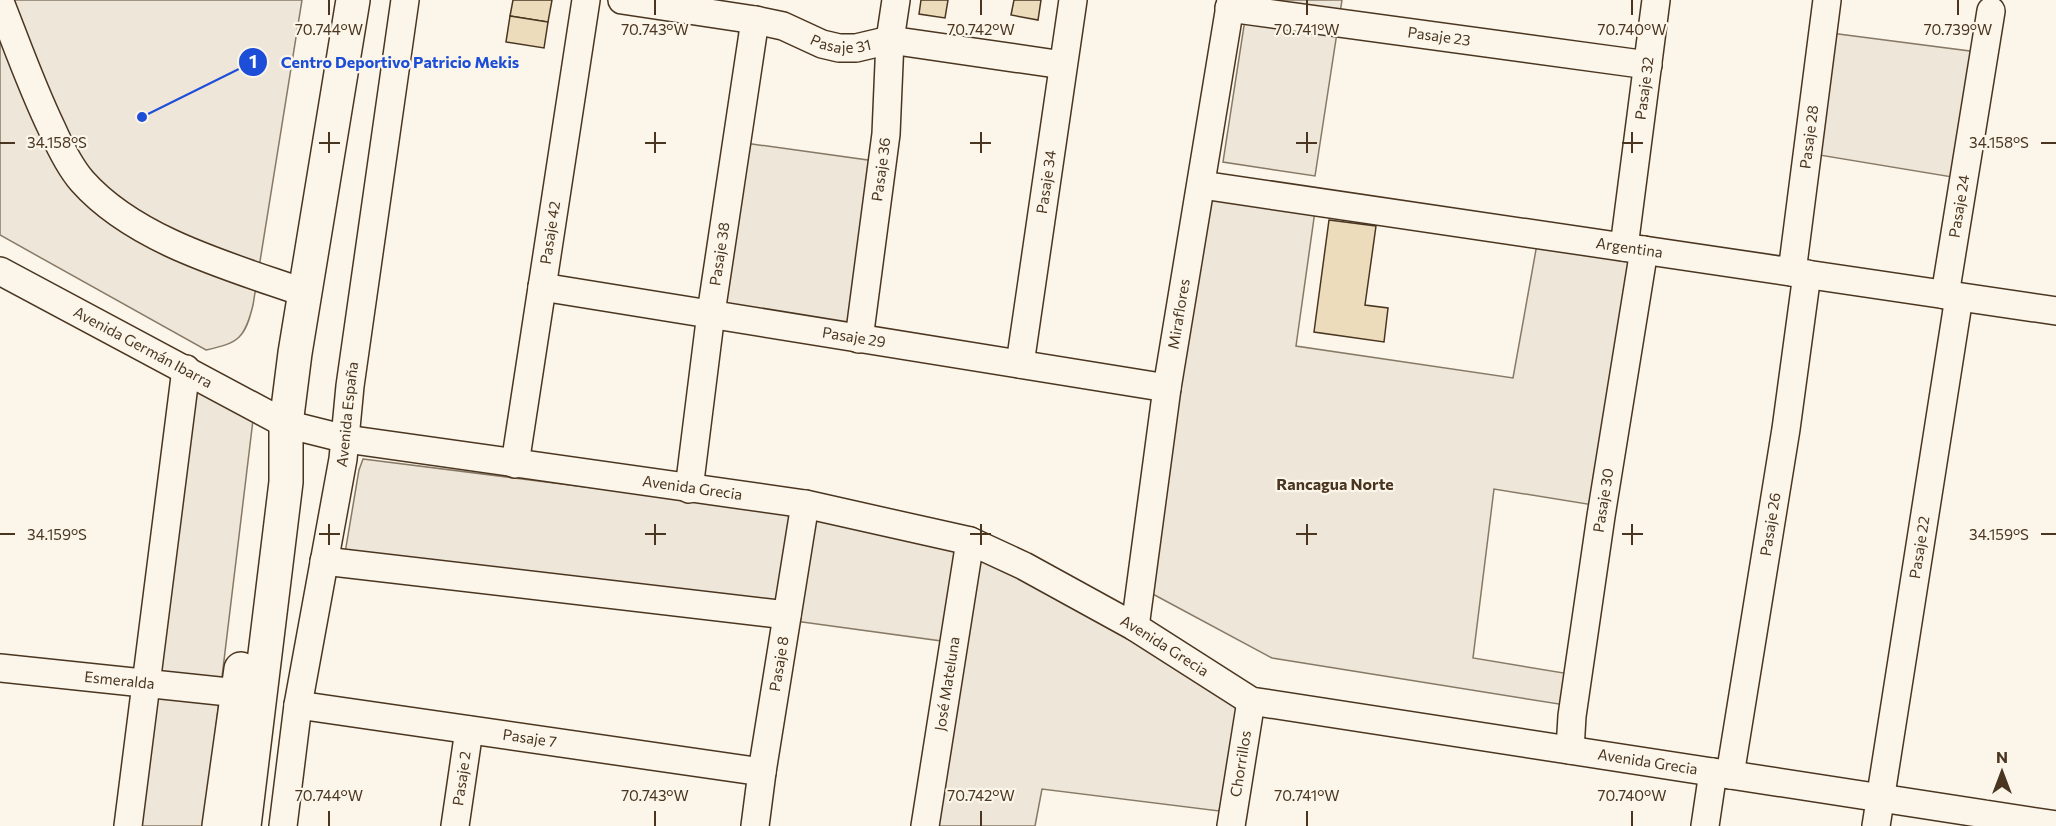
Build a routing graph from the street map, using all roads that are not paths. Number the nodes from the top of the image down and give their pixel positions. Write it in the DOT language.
graph roads {
  1 [pos="353,0"];
  2 [pos="405,0"];
  3 [pos="586,0"];
  4 [pos="622,0"];
  5 [pos="896,0"];
  6 [pos="1073,0"];
  7 [pos="1656,0"];
  8 [pos="1827,0"];
  9 [pos="0,2"];
  10 [pos="1230,4"];
  11 [pos="1991,10"];
  12 [pos="755,20"];
  13 [pos="890,40"];
  14 [pos="1063,65"];
  15 [pos="1648,65"];
  16 [pos="1202,184"];
  17 [pos="1634,249"];
  18 [pos="0,271"];
  19 [pos="1800,273"];
  20 [pos="543,287"];
  21 [pos="305,293"];
  22 [pos="1952,296"];
  23 [pos="2056,311"];
  24 [pos="711,313"];
  25 [pos="859,339"];
  26 [pos="1020,364"];
  27 [pos="186,369"];
  28 [pos="1167,388"];
  29 [pos="286,424"];
  30 [pos="346,439"];
  31 [pos="515,464"];
  32 [pos="689,489"];
  33 [pos="805,504"];
  34 [pos="970,541"];
  35 [pos="324,561"];
  36 [pos="787,615"];
  37 [pos="1135,627"];
  38 [pos="0,668"];
  39 [pos="147,683"];
  40 [pos="238,693"];
  41 [pos="1251,701"];
  42 [pos="298,705"];
  43 [pos="469,730"];
  44 [pos="1570,750"];
  45 [pos="762,771"];
  46 [pos="1722,774"];
  47 [pos="1880,798"];
  48 [pos="2056,825"];
  49 [pos="128,826"];
  50 [pos="219,826"];
  51 [pos="244,826"];
  52 [pos="283,826"];
  53 [pos="455,826"];
  54 [pos="755,826"];
  55 [pos="925,826"];
  56 [pos="1231,826"];
  57 [pos="1705,826"];
  58 [pos="1876,826"];
  1 -- 21 [label="main road"];
  2 -- 30 [label="street, Avenida España"];
  3 -- 20 [label="street, Pasaje 42"];
  4 -- 12 [label="street, Pasaje 31"];
  5 -- 13 [label="street, Pasaje 36"];
  6 -- 14 [label="street, Pasaje 34"];
  7 -- 15 [label="street, Pasaje 32"];
  8 -- 19 [label="street, Pasaje 28"];
  9 -- 21 [label="street"];
  10 -- 15 [label="street, Pasaje 23"];
  10 -- 16 [label="street, Miraflores"];
  11 -- 22 [label="street, Pasaje 24"];
  12 -- 13 [label="street, Pasaje 31"];
  12 -- 24 [label="street, Pasaje 38"];
  13 -- 14 [label="street, Pasaje 31"];
  13 -- 25 [label="street, Pasaje 36"];
  14 -- 26 [label="street, Pasaje 34"];
  15 -- 17 [label="street, Pasaje 32"];
  16 -- 17 [label="street, Argentina"];
  16 -- 28 [label="street, Miraflores"];
  17 -- 19 [label="street, Argentina"];
  17 -- 44 [label="street, Pasaje 30"];
  18 -- 27 [label="street, Avenida Germán Ibarra"];
  19 -- 22 [label="street, Argentina"];
  19 -- 46 [label="street, Pasaje 26"];
  20 -- 24 [label="street, Pasaje 29"];
  20 -- 31 [label="street, Pasaje 42"];
  21 -- 29 [label="main road"];
  22 -- 23 [label="street, Argentina"];
  22 -- 47 [label="street, Pasaje 22"];
  24 -- 25 [label="street, Pasaje 29"];
  24 -- 32 [label="street, Pasaje 38"];
  25 -- 26 [label="street, Pasaje 29"];
  26 -- 28 [label="street, Pasaje 29"];
  27 -- 29 [label="street, Avenida Germán Ibarra"];
  27 -- 39 [label="street"];
  28 -- 37 [label="street, Miraflores"];
  29 -- 30 [label="street, Avenida Grecia"];
  29 -- 40 [label="main road"];
  29 -- 51 [label="main road"];
  30 -- 31 [label="street, Avenida Grecia"];
  30 -- 35 [label="street, Avenida España"];
  31 -- 32 [label="street, Avenida Grecia"];
  32 -- 33 [label="street, Avenida Grecia"];
  33 -- 34 [label="street, Avenida Grecia"];
  33 -- 36 [label="street, Pasaje 8"];
  34 -- 37 [label="street, Avenida Grecia"];
  34 -- 55 [label="street, José Mateluna"];
  35 -- 36 [label="street"];
  35 -- 42 [label="street, Avenida España"];
  36 -- 45 [label="street, Pasaje 8"];
  37 -- 41 [label="street, Avenida Grecia"];
  38 -- 39 [label="street, Esmeralda"];
  39 -- 40 [label="street, Esmeralda"];
  39 -- 49 [label="street"];
  40 -- 50 [label="main road"];
  41 -- 44 [label="street, Avenida Grecia"];
  41 -- 56 [label="street, Chorrillos"];
  42 -- 43 [label="street, Pasaje 7"];
  42 -- 52 [label="street, Avenida España"];
  43 -- 45 [label="street, Pasaje 7"];
  43 -- 53 [label="street, Pasaje 2"];
  44 -- 46 [label="street, Avenida Grecia"];
  45 -- 54 [label="street, Pasaje 8"];
  46 -- 47 [label="street, Avenida Grecia"];
  46 -- 57 [label="street, Pasaje 26"];
  47 -- 48 [label="street, Avenida Grecia"];
  47 -- 58 [label="street, Pasaje 22"];
}
